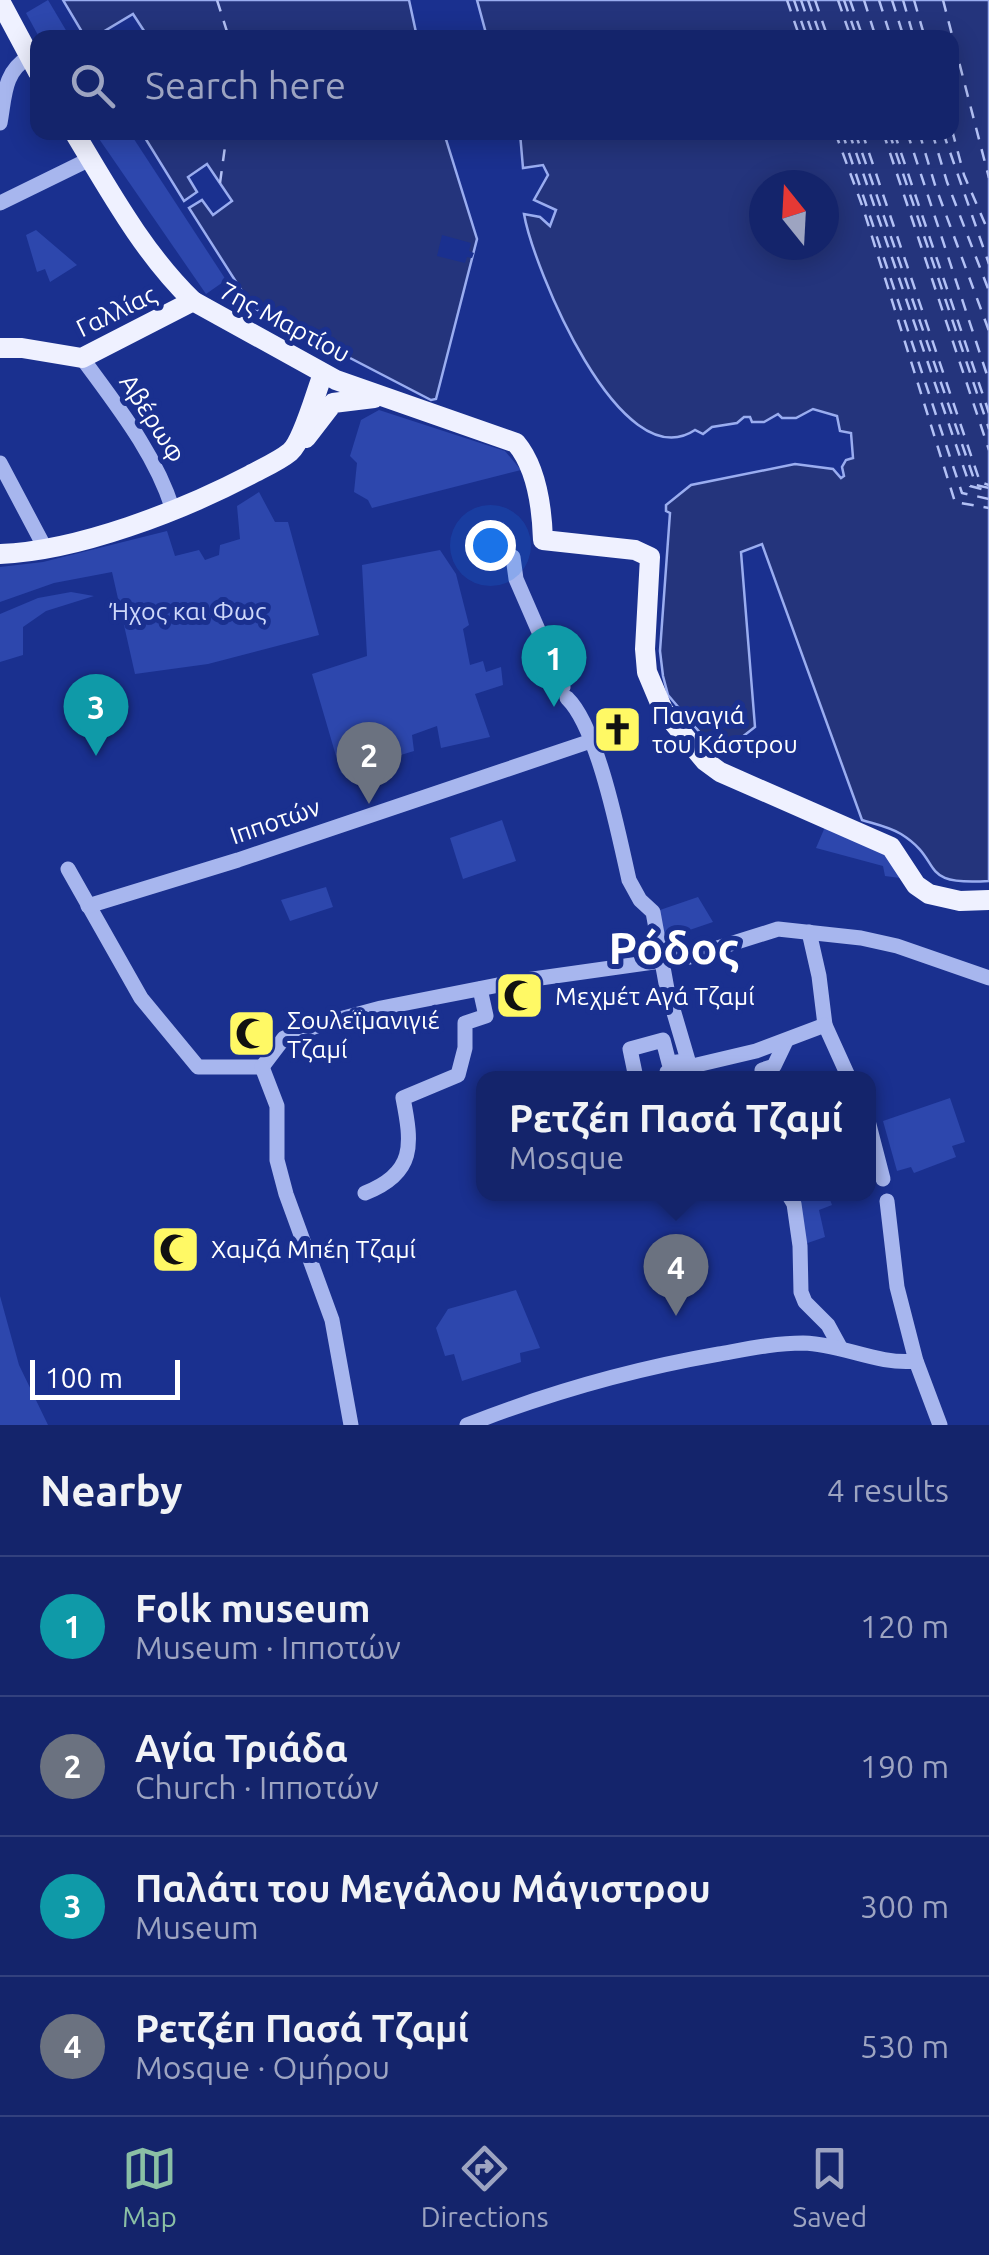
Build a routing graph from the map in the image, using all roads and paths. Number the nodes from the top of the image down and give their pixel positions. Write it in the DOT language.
graph roads {
  1 [pos="0,0"];
  2 [pos="30,59"];
  3 [pos="30,65"];
  4 [pos="1,114"];
  5 [pos="79,140"];
  6 [pos="90,159"];
  7 [pos="0,203"];
  8 [pos="193,301"];
  9 [pos="0,348"];
  10 [pos="82,358"];
  11 [pos="323,374"];
  12 [pos="382,398"];
  13 [pos="294,450"];
  14 [pos="0,463"];
  15 [pos="173,510"];
  16 [pos="45,548"];
  17 [pos="0,554"];
  18 [pos="512,557"];
  19 [pos="591,741"];
  20 [pos="68,869"];
  21 [pos="989,900"];
  22 [pos="88,906"];
  23 [pos="814,938"];
  24 [pos="663,960"];
  25 [pos="989,978"];
  26 [pos="480,989"];
  27 [pos="825,1025"];
  28 [pos="786,1041"];
  29 [pos="756,1051"];
  30 [pos="689,1064"];
  31 [pos="262,1067"];
  32 [pos="635,1071"];
  33 [pos="670,1071"];
  34 [pos="762,1071"];
  35 [pos="767,1071"];
  36 [pos="846,1071"];
  37 [pos="876,1150"];
  38 [pos="884,1180"];
  39 [pos="365,1193"];
  40 [pos="792,1201"];
  41 [pos="888,1201"];
  42 [pos="840,1347"];
  43 [pos="916,1362"];
  44 [pos="351,1425"];
  45 [pos="467,1425"];
  46 [pos="940,1425"];
  1 -- 2 [label="main road"];
  3 -- 4 [label="street"];
  5 -- 6 [label="main road, 7ης Μαρτίου"];
  6 -- 7 [label="street"];
  6 -- 8 [label="main road, 7ης Μαρτίου"];
  8 -- 10 [label="main road, Γαλλίας"];
  8 -- 11 [label="main road, 7ης Μαρτίου"];
  9 -- 10 [label="main road, Γαλλίας"];
  10 -- 15 [label="street, Αβέρωφ"];
  11 -- 12 [label="main road, 7ης Μαρτίου"];
  11 -- 13 [label="main road"];
  12 -- 13 [label="main road"];
  12 -- 21 [label="main road, 7ης Μαρτίου"];
  13 -- 15 [label="main road"];
  14 -- 16 [label="street"];
  15 -- 16 [label="main road"];
  16 -- 17 [label="main road"];
  18 -- 19 [label="street"];
  19 -- 22 [label="street, Ιπποτών"];
  19 -- 24 [label="street"];
  20 -- 22 [label="street"];
  22 -- 31 [label="street"];
  23 -- 24 [label="street"];
  23 -- 25 [label="street"];
  23 -- 27 [label="street"];
  24 -- 26 [label="street"];
  24 -- 30 [label="street"];
  26 -- 31 [label="street"];
  26 -- 39 [label="street"];
  27 -- 28 [label="street"];
  27 -- 36 [label="street"];
  28 -- 29 [label="street"];
  28 -- 35 [label="street"];
  29 -- 30 [label="street"];
  29 -- 34 [label="street"];
  30 -- 32 [label="street"];
  30 -- 33 [label="street"];
  31 -- 44 [label="street"];
  37 -- 38 [label="street"];
  40 -- 42 [label="street"];
  41 -- 43 [label="street"];
  42 -- 43 [label="street"];
  42 -- 45 [label="street"];
  43 -- 46 [label="street"];
}
